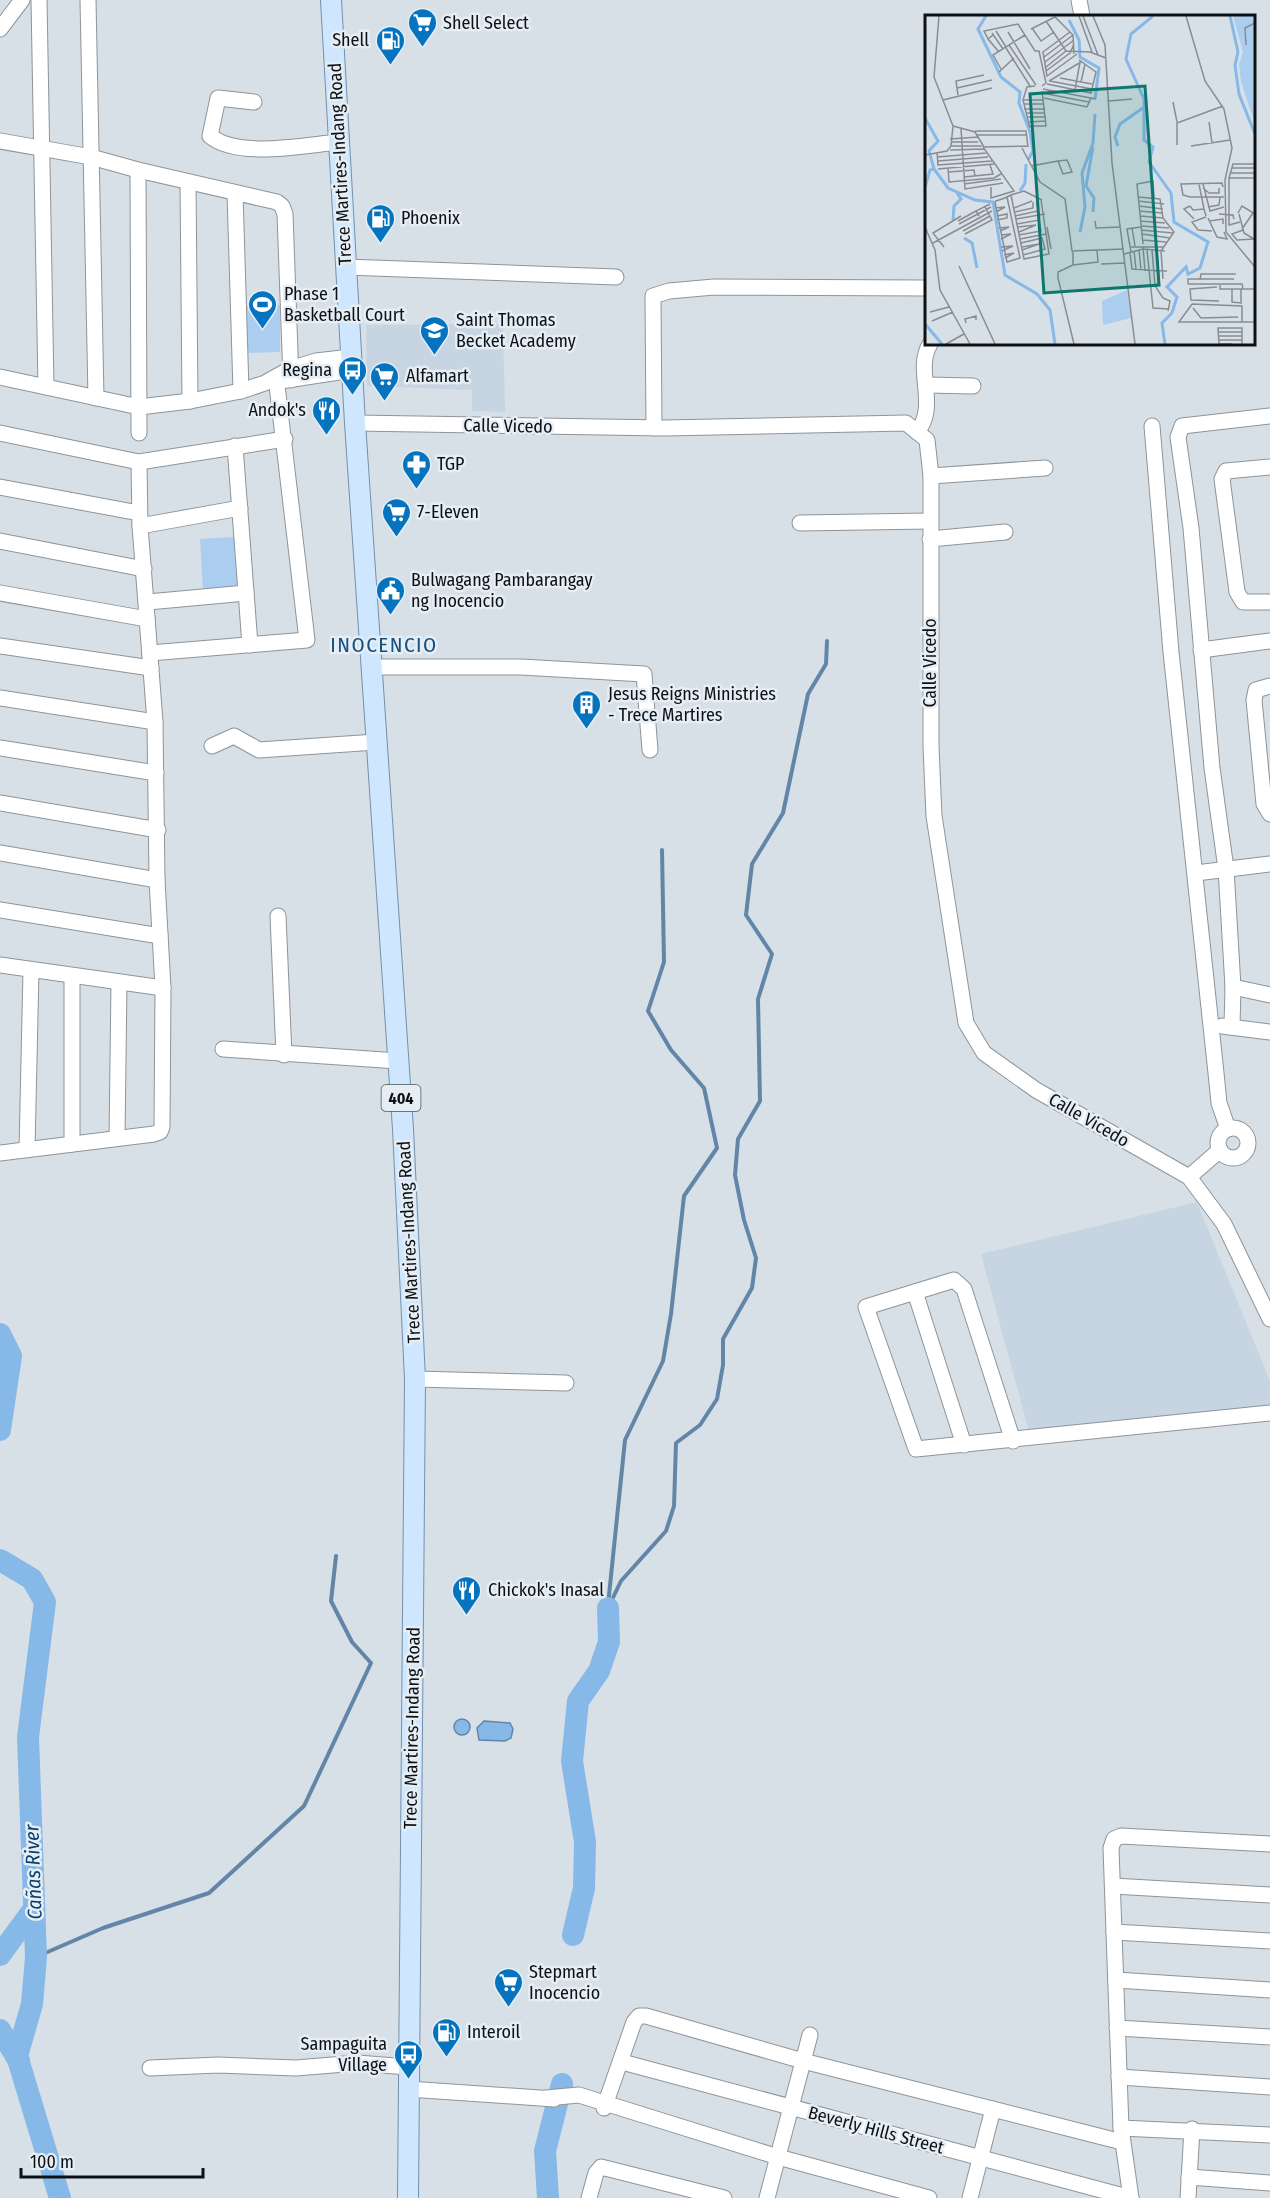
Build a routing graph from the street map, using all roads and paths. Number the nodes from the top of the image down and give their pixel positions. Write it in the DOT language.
graph roads {
  1 [pos="22,0"];
  2 [pos="39,0"];
  3 [pos="88,0"];
  4 [pos="331,0"];
  5 [pos="1079,0"];
  6 [pos="1082,15"];
  7 [pos="0,29"];
  8 [pos="254,102"];
  9 [pos="0,141"];
  10 [pos="339,141"];
  11 [pos="42,148"];
  12 [pos="92,157"];
  13 [pos="138,170"];
  14 [pos="188,182"];
  15 [pos="236,193"];
  16 [pos="346,267"];
  17 [pos="616,277"];
  18 [pos="925,288"];
  19 [pos="929,345"];
  20 [pos="352,364"];
  21 [pos="0,378"];
  22 [pos="280,378"];
  23 [pos="927,385"];
  24 [pos="974,386"];
  25 [pos="46,387"];
  26 [pos="241,391"];
  27 [pos="96,398"];
  28 [pos="190,401"];
  29 [pos="139,407"];
  30 [pos="1270,416"];
  31 [pos="355,423"];
  32 [pos="1152,426"];
  33 [pos="654,428"];
  34 [pos="917,432"];
  35 [pos="0,433"];
  36 [pos="139,433"];
  37 [pos="285,439"];
  38 [pos="235,446"];
  39 [pos="139,462"];
  40 [pos="1270,467"];
  41 [pos="1045,468"];
  42 [pos="931,476"];
  43 [pos="0,487"];
  44 [pos="240,508"];
  45 [pos="140,520"];
  46 [pos="929,521"];
  47 [pos="800,523"];
  48 [pos="1005,532"];
  49 [pos="930,539"];
  50 [pos="0,541"];
  51 [pos="144,569"];
  52 [pos="0,593"];
  53 [pos="246,593"];
  54 [pos="148,602"];
  55 [pos="1270,602"];
  56 [pos="147,618"];
  57 [pos="1270,641"];
  58 [pos="250,645"];
  59 [pos="0,646"];
  60 [pos="1201,650"];
  61 [pos="150,661"];
  62 [pos="371,667"];
  63 [pos="1270,686"];
  64 [pos="0,698"];
  65 [pos="155,722"];
  66 [pos="376,742"];
  67 [pos="212,746"];
  68 [pos="0,748"];
  69 [pos="650,750"];
  70 [pos="156,773"];
  71 [pos="0,802"];
  72 [pos="1270,814"];
  73 [pos="158,830"];
  74 [pos="0,853"];
  75 [pos="1270,864"];
  76 [pos="1226,869"];
  77 [pos="1196,873"];
  78 [pos="157,880"];
  79 [pos="0,910"];
  80 [pos="278,916"];
  81 [pos="160,936"];
  82 [pos="0,965"];
  83 [pos="31,971"];
  84 [pos="72,976"];
  85 [pos="119,982"];
  86 [pos="1233,987"];
  87 [pos="163,988"];
  88 [pos="1270,995"];
  89 [pos="1212,1026"];
  90 [pos="1232,1026"];
  91 [pos="1270,1032"];
  92 [pos="223,1049"];
  93 [pos="284,1055"];
  94 [pos="398,1061"];
  95 [pos="1228,1129"];
  96 [pos="117,1138"];
  97 [pos="72,1144"];
  98 [pos="27,1149"];
  99 [pos="1220,1150"];
  100 [pos="0,1153"];
  101 [pos="1188,1178"];
  102 [pos="915,1292"];
  103 [pos="1270,1319"];
  104 [pos="415,1378"];
  105 [pos="566,1383"];
  106 [pos="1270,1413"];
  107 [pos="1013,1441"];
  108 [pos="964,1445"];
  109 [pos="1270,1844"];
  110 [pos="1113,1886"];
  111 [pos="1270,1895"];
  112 [pos="1114,1932"];
  113 [pos="1270,1941"];
  114 [pos="1116,1980"];
  115 [pos="1270,1990"];
  116 [pos="1117,2028"];
  117 [pos="810,2036"];
  118 [pos="1270,2037"];
  119 [pos="803,2061"];
  120 [pos="622,2062"];
  121 [pos="408,2067"];
  122 [pos="150,2068"];
  123 [pos="1119,2078"];
  124 [pos="1270,2087"];
  125 [pos="408,2089"];
  126 [pos="604,2106"];
  127 [pos="791,2107"];
  128 [pos="993,2109"];
  129 [pos="1192,2129"];
  130 [pos="1121,2135"];
  131 [pos="1270,2135"];
  132 [pos="778,2157"];
  133 [pos="980,2158"];
  134 [pos="1190,2177"];
  135 [pos="1270,2183"];
  136 [pos="408,2198"];
  137 [pos="589,2198"];
  138 [pos="724,2198"];
  139 [pos="767,2198"];
  140 [pos="929,2198"];
  141 [pos="970,2198"];
  142 [pos="1131,2198"];
  143 [pos="1188,2198"];
  1 -- 7 [label="street"];
  2 -- 11 [label="street"];
  3 -- 12 [label="street"];
  4 -- 10 [label="main road, Trece Martires-Indang Road / 404"];
  5 -- 6 [label="street"];
  8 -- 10 [label="street"];
  9 -- 11 [label="street"];
  10 -- 16 [label="main road, Trece Martires-Indang Road / 404"];
  11 -- 12 [label="street"];
  11 -- 25 [label="street"];
  12 -- 13 [label="street"];
  12 -- 27 [label="street"];
  13 -- 14 [label="street"];
  13 -- 29 [label="street"];
  14 -- 15 [label="street"];
  14 -- 28 [label="street"];
  15 -- 22 [label="street"];
  15 -- 26 [label="street"];
  16 -- 17 [label="street"];
  16 -- 20 [label="main road, Trece Martires-Indang Road / 404"];
  18 -- 33 [label="street"];
  19 -- 23 [label="street"];
  20 -- 22 [label="street"];
  20 -- 31 [label="main road, Trece Martires-Indang Road / 404"];
  21 -- 25 [label="street"];
  22 -- 26 [label="street"];
  22 -- 37 [label="street"];
  23 -- 24 [label="street"];
  23 -- 34 [label="street"];
  25 -- 27 [label="street"];
  26 -- 28 [label="street"];
  27 -- 29 [label="street"];
  28 -- 29 [label="street"];
  29 -- 36 [label="street"];
  30 -- 60 [label="street"];
  31 -- 33 [label="street, Calle Vicedo"];
  31 -- 62 [label="main road, Trece Martires-Indang Road / 404"];
  32 -- 77 [label="street"];
  33 -- 34 [label="street, Calle Vicedo"];
  34 -- 42 [label="street, Calle Vicedo"];
  35 -- 39 [label="street"];
  37 -- 38 [label="street"];
  37 -- 58 [label="street"];
  38 -- 39 [label="street"];
  38 -- 44 [label="street"];
  39 -- 45 [label="street"];
  40 -- 55 [label="street"];
  41 -- 42 [label="street"];
  42 -- 46 [label="street, Calle Vicedo"];
  43 -- 45 [label="street"];
  44 -- 45 [label="street"];
  44 -- 53 [label="street"];
  45 -- 51 [label="street"];
  46 -- 47 [label="street"];
  46 -- 49 [label="street, Calle Vicedo"];
  48 -- 49 [label="street"];
  49 -- 101 [label="street, Calle Vicedo"];
  50 -- 51 [label="street"];
  51 -- 54 [label="street"];
  52 -- 56 [label="street"];
  53 -- 54 [label="street"];
  53 -- 58 [label="street"];
  54 -- 56 [label="street"];
  56 -- 61 [label="street"];
  57 -- 60 [label="street"];
  58 -- 61 [label="street"];
  59 -- 61 [label="street"];
  60 -- 76 [label="street"];
  61 -- 65 [label="street"];
  62 -- 66 [label="main road, Trece Martires-Indang Road / 404"];
  62 -- 69 [label="street"];
  63 -- 72 [label="street"];
  64 -- 65 [label="street"];
  65 -- 70 [label="street"];
  66 -- 67 [label="street"];
  66 -- 94 [label="main road, Trece Martires-Indang Road / 404"];
  68 -- 70 [label="street"];
  70 -- 73 [label="street"];
  71 -- 73 [label="street"];
  73 -- 78 [label="street"];
  74 -- 78 [label="street"];
  75 -- 76 [label="street"];
  76 -- 77 [label="street"];
  76 -- 86 [label="street"];
  77 -- 89 [label="street"];
  78 -- 81 [label="street"];
  79 -- 81 [label="street"];
  80 -- 93 [label="street"];
  81 -- 87 [label="street"];
  82 -- 83 [label="street"];
  83 -- 84 [label="street"];
  83 -- 98 [label="street"];
  84 -- 85 [label="street"];
  84 -- 97 [label="street"];
  85 -- 87 [label="street"];
  85 -- 96 [label="street"];
  86 -- 88 [label="street"];
  86 -- 90 [label="street"];
  87 -- 96 [label="street"];
  89 -- 90 [label="street"];
  89 -- 95 [label="street"];
  90 -- 91 [label="street"];
  92 -- 93 [label="street"];
  93 -- 94 [label="street"];
  94 -- 104 [label="main road, Trece Martires-Indang Road / 404"];
  95 -- 99 [label="street"];
  95 -- 99 [label="street"];
  96 -- 97 [label="street"];
  97 -- 98 [label="street"];
  98 -- 100 [label="street"];
  99 -- 101 [label="street"];
  101 -- 103 [label="street, Calle Vicedo"];
  102 -- 107 [label="street"];
  102 -- 108 [label="street"];
  102 -- 108 [label="street"];
  104 -- 105 [label="street"];
  104 -- 121 [label="main road, Trece Martires-Indang Road / 404"];
  106 -- 107 [label="street"];
  107 -- 108 [label="street"];
  109 -- 110 [label="street"];
  110 -- 111 [label="street"];
  110 -- 112 [label="street"];
  112 -- 113 [label="street"];
  112 -- 114 [label="street"];
  114 -- 115 [label="street"];
  114 -- 116 [label="street"];
  116 -- 118 [label="street"];
  116 -- 123 [label="street"];
  117 -- 119 [label="street"];
  119 -- 120 [label="street"];
  119 -- 127 [label="street"];
  119 -- 128 [label="street"];
  120 -- 126 [label="street"];
  120 -- 127 [label="street, Beverly Hills Street"];
  121 -- 122 [label="street"];
  121 -- 125 [label="main road, Trece Martires-Indang Road / 404"];
  123 -- 124 [label="street"];
  123 -- 130 [label="street"];
  125 -- 126 [label="street"];
  125 -- 136 [label="main road, Trece Martires-Indang Road / 404"];
  126 -- 132 [label="street"];
  127 -- 132 [label="street"];
  127 -- 133 [label="street, Beverly Hills Street"];
  128 -- 130 [label="street"];
  128 -- 133 [label="street"];
  129 -- 130 [label="street"];
  129 -- 131 [label="street"];
  129 -- 134 [label="street"];
  130 -- 142 [label="street"];
  132 -- 139 [label="street"];
  132 -- 140 [label="street"];
  133 -- 141 [label="street"];
  133 -- 142 [label="street, Beverly Hills Street"];
  134 -- 135 [label="street"];
  134 -- 143 [label="street"];
  137 -- 138 [label="street"];
}
